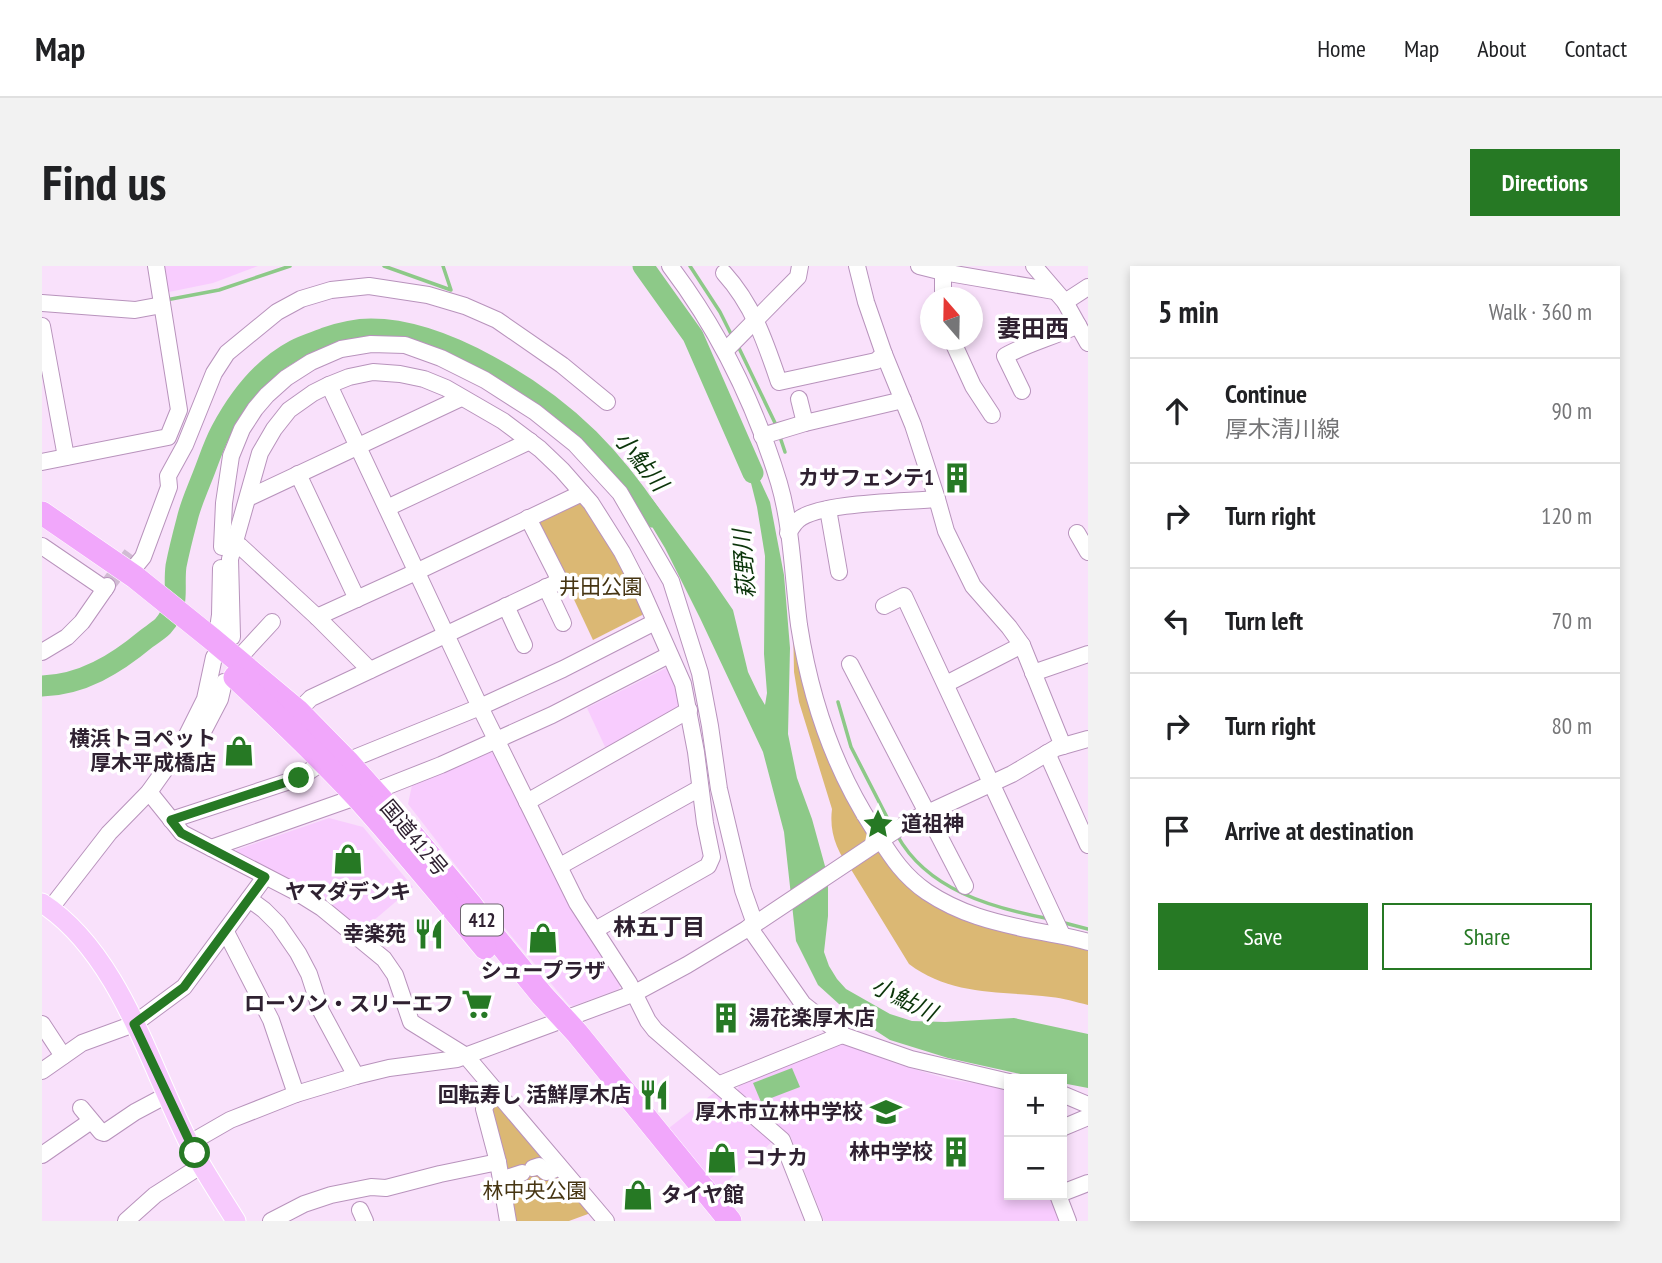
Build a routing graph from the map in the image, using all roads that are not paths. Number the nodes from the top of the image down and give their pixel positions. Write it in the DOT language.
graph roads {
  1 [pos="156,266"];
  2 [pos="670,266"];
  3 [pos="800,266"];
  4 [pos="857,266"];
  5 [pos="919,266"];
  6 [pos="1034,266"];
  7 [pos="952,271"];
  8 [pos="723,273"];
  9 [pos="1088,287"];
  10 [pos="1060,297"];
  11 [pos="162,301"];
  12 [pos="42,303"];
  13 [pos="756,320"];
  14 [pos="1078,325"];
  15 [pos="42,326"];
  16 [pos="1088,343"];
  17 [pos="732,344"];
  18 [pos="957,350"];
  19 [pos="884,354"];
  20 [pos="329,385"];
  21 [pos="1022,391"];
  22 [pos="461,398"];
  23 [pos="799,399"];
  24 [pos="903,400"];
  25 [pos="607,401"];
  26 [pos="992,415"];
  27 [pos="805,423"];
  28 [pos="762,436"];
  29 [pos="530,441"];
  30 [pos="357,447"];
  31 [pos="66,457"];
  32 [pos="42,462"];
  33 [pos="298,474"];
  34 [pos="582,493"];
  35 [pos="248,498"];
  36 [pos="937,499"];
  37 [pos="387,508"];
  38 [pos="828,509"];
  39 [pos="42,513"];
  40 [pos="528,518"];
  41 [pos="42,527"];
  42 [pos="788,533"];
  43 [pos="1077,533"];
  44 [pos="228,545"];
  45 [pos="42,546"];
  46 [pos="1088,552"];
  47 [pos="416,572"];
  48 [pos="839,572"];
  49 [pos="123,578"];
  50 [pos="546,587"];
  51 [pos="356,599"];
  52 [pos="506,606"];
  53 [pos="884,606"];
  54 [pos="317,617"];
  55 [pos="655,622"];
  56 [pos="563,623"];
  57 [pos="264,627"];
  58 [pos="88,631"];
  59 [pos="445,634"];
  60 [pos="524,645"];
  61 [pos="1021,645"];
  62 [pos="217,646"];
  63 [pos="42,652"];
  64 [pos="1081,653"];
  65 [pos="670,654"];
  66 [pos="237,660"];
  67 [pos="850,664"];
  68 [pos="370,670"];
  69 [pos="1033,673"];
  70 [pos="224,682"];
  71 [pos="946,684"];
  72 [pos="480,707"];
  73 [pos="689,710"];
  74 [pos="298,711"];
  75 [pos="1088,739"];
  76 [pos="496,740"];
  77 [pos="1063,746"];
  78 [pos="181,747"];
  79 [pos="1047,753"];
  80 [pos="347,761"];
  81 [pos="323,762"];
  82 [pos="991,784"];
  83 [pos="700,787"];
  84 [pos="719,789"];
  85 [pos="149,792"];
  86 [pos="365,794"];
  87 [pos="527,802"];
  88 [pos="927,813"];
  89 [pos="171,820"];
  90 [pos="890,834"];
  91 [pos="1088,845"];
  92 [pos="211,848"];
  93 [pos="560,866"];
  94 [pos="265,877"];
  95 [pos="965,886"];
  96 [pos="249,898"];
  97 [pos="46,906"];
  98 [pos="757,922"];
  99 [pos="1057,925"];
  100 [pos="595,930"];
  101 [pos="226,932"];
  102 [pos="1088,942"];
  103 [pos="635,993"];
  104 [pos="556,1021"];
  105 [pos="42,1024"];
  106 [pos="134,1024"];
  107 [pos="842,1035"];
  108 [pos="63,1056"];
  109 [pos="466,1056"];
  110 [pos="42,1070"];
  111 [pos="356,1076"];
  112 [pos="1004,1081"];
  113 [pos="720,1084"];
  114 [pos="498,1093"];
  115 [pos="296,1094"];
  116 [pos="167,1095"];
  117 [pos="1067,1096"];
  118 [pos="1088,1105"];
  119 [pos="1088,1117"];
  120 [pos="1067,1126"];
  121 [pos="190,1143"];
  122 [pos="42,1155"];
  123 [pos="498,1162"];
  124 [pos="202,1165"];
  125 [pos="558,1165"];
  126 [pos="501,1180"];
  127 [pos="1088,1183"];
  128 [pos="1067,1191"];
  129 [pos="1062,1200"];
  130 [pos="603,1218"];
  131 [pos="126,1221"];
  132 [pos="236,1221"];
  133 [pos="271,1221"];
  134 [pos="508,1221"];
  135 [pos="584,1221"];
  136 [pos="714,1221"];
  137 [pos="730,1221"];
  138 [pos="814,1221"];
  139 [pos="1068,1221"];
  1 -- 11 [label="street"];
  2 -- 17 [label="street"];
  3 -- 13 [label="street"];
  4 -- 19 [label="street"];
  5 -- 7 [label="street"];
  6 -- 10 [label="street"];
  7 -- 10 [label="street"];
  8 -- 13 [label="street"];
  9 -- 10 [label="street"];
  10 -- 14 [label="street"];
  11 -- 12 [label="street"];
  11 -- 31 [label="street"];
  13 -- 17 [label="street"];
  13 -- 19 [label="street"];
  14 -- 16 [label="street"];
  14 -- 21 [label="street"];
  15 -- 31 [label="street"];
  17 -- 28 [label="street"];
  18 -- 26 [label="street"];
  19 -- 24 [label="street"];
  20 -- 22 [label="street"];
  20 -- 30 [label="street"];
  20 -- 35 [label="street"];
  22 -- 29 [label="street"];
  22 -- 30 [label="street"];
  23 -- 27 [label="street"];
  24 -- 27 [label="street"];
  24 -- 36 [label="street"];
  25 -- 49 [label="street"];
  27 -- 28 [label="street"];
  28 -- 42 [label="street"];
  29 -- 34 [label="street"];
  29 -- 37 [label="street"];
  30 -- 33 [label="street"];
  30 -- 37 [label="street"];
  31 -- 32 [label="street"];
  33 -- 35 [label="street"];
  33 -- 51 [label="street"];
  34 -- 40 [label="street"];
  34 -- 55 [label="street"];
  35 -- 44 [label="street"];
  36 -- 38 [label="street"];
  36 -- 61 [label="street"];
  37 -- 47 [label="street"];
  38 -- 42 [label="street"];
  38 -- 48 [label="street"];
  39 -- 49 [label="highway, 国道412号 / 412"];
  40 -- 47 [label="street"];
  40 -- 50 [label="street"];
  41 -- 49 [label="highway, 国道412号 / 412"];
  42 -- 90 [label="street"];
  43 -- 46 [label="street"];
  44 -- 54 [label="street"];
  44 -- 62 [label="street"];
  44 -- 84 [label="street"];
  45 -- 49 [label="street"];
  47 -- 51 [label="street"];
  47 -- 59 [label="street"];
  49 -- 58 [label="street"];
  49 -- 62 [label="highway, 国道412号 / 412"];
  49 -- 63 [label="street"];
  50 -- 52 [label="street"];
  50 -- 56 [label="street"];
  51 -- 54 [label="street"];
  52 -- 59 [label="street"];
  52 -- 60 [label="street"];
  53 -- 71 [label="street"];
  54 -- 68 [label="street"];
  55 -- 65 [label="street"];
  55 -- 72 [label="street"];
  57 -- 66 [label="street"];
  59 -- 68 [label="street"];
  59 -- 72 [label="street"];
  61 -- 69 [label="street"];
  61 -- 71 [label="street"];
  62 -- 66 [label="highway, 国道412号 / 412"];
  62 -- 78 [label="street"];
  62 -- 81 [label="highway, 国道412号 / 412"];
  64 -- 69 [label="street"];
  65 -- 73 [label="street"];
  65 -- 76 [label="street"];
  66 -- 74 [label="highway, 国道412号 / 412"];
  67 -- 88 [label="street"];
  68 -- 74 [label="street"];
  69 -- 77 [label="street"];
  70 -- 78 [label="street"];
  71 -- 82 [label="street"];
  72 -- 76 [label="street"];
  72 -- 80 [label="street"];
  73 -- 83 [label="street"];
  73 -- 87 [label="street"];
  74 -- 80 [label="highway, 国道412号 / 412"];
  75 -- 77 [label="street"];
  76 -- 86 [label="street"];
  76 -- 87 [label="street"];
  77 -- 79 [label="street"];
  78 -- 85 [label="street"];
  79 -- 82 [label="street"];
  79 -- 91 [label="street"];
  80 -- 86 [label="highway, 国道412号 / 412"];
  81 -- 86 [label="highway, 国道412号 / 412"];
  81 -- 89 [label="street"];
  82 -- 88 [label="street"];
  82 -- 99 [label="street"];
  83 -- 84 [label="street"];
  83 -- 93 [label="street"];
  83 -- 100 [label="street"];
  84 -- 98 [label="street"];
  85 -- 89 [label="street"];
  85 -- 97 [label="street"];
  86 -- 92 [label="street"];
  86 -- 104 [label="highway, 国道412号 / 412"];
  87 -- 93 [label="street"];
  88 -- 90 [label="street"];
  88 -- 95 [label="street"];
  89 -- 92 [label="street"];
  90 -- 98 [label="street"];
  90 -- 99 [label="street"];
  92 -- 94 [label="street"];
  93 -- 100 [label="street"];
  94 -- 96 [label="street"];
  94 -- 109 [label="street"];
  96 -- 101 [label="street"];
  96 -- 111 [label="street"];
  97 -- 106 [label="main road"];
  98 -- 103 [label="street"];
  98 -- 107 [label="street"];
  99 -- 102 [label="street"];
  100 -- 103 [label="street"];
  101 -- 106 [label="street"];
  101 -- 115 [label="street"];
  103 -- 104 [label="street"];
  103 -- 113 [label="street"];
  104 -- 109 [label="street"];
  104 -- 136 [label="highway, 国道412号 / 412"];
  104 -- 137 [label="highway, 国道412号 / 412"];
  105 -- 108 [label="street"];
  106 -- 108 [label="street"];
  106 -- 116 [label="main road"];
  107 -- 112 [label="street"];
  107 -- 113 [label="street"];
  108 -- 110 [label="street"];
  109 -- 111 [label="street"];
  109 -- 114 [label="street"];
  111 -- 115 [label="street"];
  113 -- 138 [label="street"];
  114 -- 123 [label="street"];
  114 -- 125 [label="street"];
  115 -- 121 [label="street"];
  116 -- 121 [label="main road"];
  116 -- 122 [label="street"];
  117 -- 118 [label="street"];
  119 -- 120 [label="street"];
  121 -- 124 [label="main road"];
  123 -- 126 [label="street"];
  123 -- 133 [label="street"];
  124 -- 131 [label="street"];
  124 -- 132 [label="main road"];
  125 -- 126 [label="street"];
  125 -- 130 [label="street"];
  126 -- 134 [label="street"];
  127 -- 128 [label="street"];
  129 -- 139 [label="street"];
  130 -- 135 [label="street"];
}
